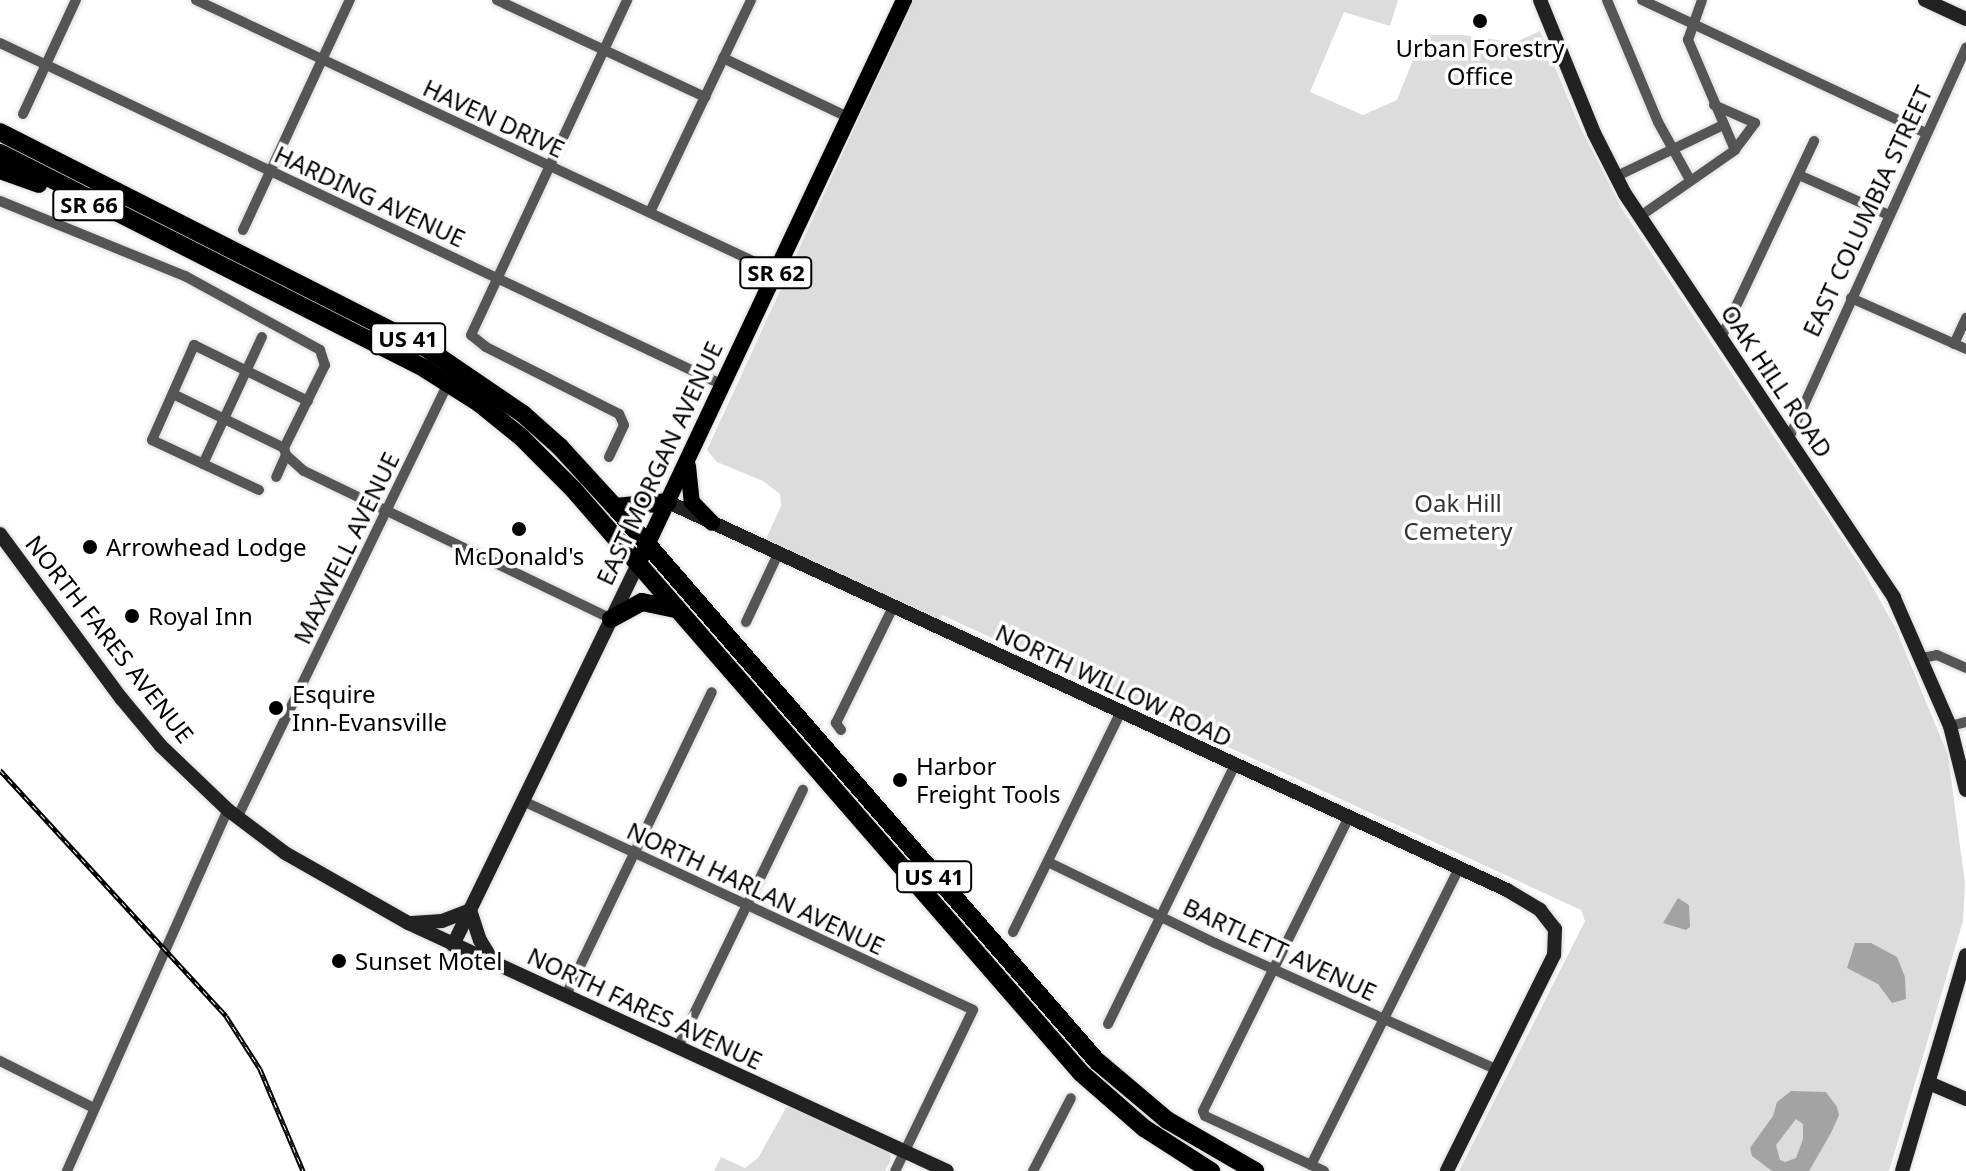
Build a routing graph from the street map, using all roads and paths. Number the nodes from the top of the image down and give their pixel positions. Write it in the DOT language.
graph roads {
  1 [pos="76,0"];
  2 [pos="196,0"];
  3 [pos="350,0"];
  4 [pos="497,0"];
  5 [pos="627,0"];
  6 [pos="751,0"];
  7 [pos="904,0"];
  8 [pos="1540,0"];
  9 [pos="1607,0"];
  10 [pos="1642,0"];
  11 [pos="1702,0"];
  12 [pos="1925,0"];
  13 [pos="212,4"];
  14 [pos="1966,19"];
  15 [pos="1691,24"];
  16 [pos="0,43"];
  17 [pos="1966,47"];
  18 [pos="603,50"];
  19 [pos="723,58"];
  20 [pos="322,60"];
  21 [pos="46,65"];
  22 [pos="705,97"];
  23 [pos="1714,105"];
  24 [pos="23,114"];
  25 [pos="848,117"];
  26 [pos="1723,125"];
  27 [pos="0,132"];
  28 [pos="1926,133"];
  29 [pos="1814,141"];
  30 [pos="1671,150"];
  31 [pos="1735,150"];
  32 [pos="0,153"];
  33 [pos="549,166"];
  34 [pos="0,170"];
  35 [pos="270,171"];
  36 [pos="1799,175"];
  37 [pos="1615,177"];
  38 [pos="1690,180"];
  39 [pos="0,201"];
  40 [pos="650,212"];
  41 [pos="1889,215"];
  42 [pos="1639,217"];
  43 [pos="243,230"];
  44 [pos="176,243"];
  45 [pos="776,272"];
  46 [pos="497,279"];
  47 [pos="1851,298"];
  48 [pos="1966,318"];
  49 [pos="262,337"];
  50 [pos="1721,338"];
  51 [pos="1954,344"];
  52 [pos="1966,349"];
  53 [pos="247,369"];
  54 [pos="448,383"];
  55 [pos="723,385"];
  56 [pos="173,394"];
  57 [pos="308,401"];
  58 [pos="225,418"];
  59 [pos="1789,438"];
  60 [pos="285,452"];
  61 [pos="609,457"];
  62 [pos="688,460"];
  63 [pos="203,464"];
  64 [pos="276,477"];
  65 [pos="259,490"];
  66 [pos="668,502"];
  67 [pos="615,507"];
  68 [pos="386,510"];
  69 [pos="712,523"];
  70 [pos="0,534"];
  71 [pos="647,545"];
  72 [pos="778,554"];
  73 [pos="638,564"];
  74 [pos="893,607"];
  75 [pos="678,610"];
  76 [pos="611,619"];
  77 [pos="746,622"];
  78 [pos="1922,658"];
  79 [pos="1966,668"];
  80 [pos="712,692"];
  81 [pos="1121,712"];
  82 [pos="1966,722"];
  83 [pos="838,726"];
  84 [pos="1950,726"];
  85 [pos="1235,765"];
  86 [pos="803,790"];
  87 [pos="1966,790"];
  88 [pos="523,801"];
  89 [pos="232,814"];
  90 [pos="1349,817"];
  91 [pos="634,854"];
  92 [pos="1048,862"];
  93 [pos="1459,868"];
  94 [pos="747,906"];
  95 [pos="470,910"];
  96 [pos="1160,916"];
  97 [pos="408,923"];
  98 [pos="1013,932"];
  99 [pos="453,945"];
  100 [pos="1966,955"];
  101 [pos="495,963"];
  102 [pos="1272,969"];
  103 [pos="566,995"];
  104 [pos="1385,1020"];
  105 [pos="1108,1024"];
  106 [pos="678,1047"];
  107 [pos="0,1061"];
  108 [pos="1497,1070"];
  109 [pos="1929,1083"];
  110 [pos="1071,1098"];
  111 [pos="1966,1099"];
  112 [pos="94,1108"];
  113 [pos="905,1151"];
  114 [pos="1311,1165"];
  115 [pos="67,1171"];
  116 [pos="895,1171"];
  117 [pos="947,1171"];
  118 [pos="1033,1171"];
  119 [pos="1211,1171"];
  120 [pos="1255,1171"];
  121 [pos="1324,1171"];
  122 [pos="1447,1171"];
  123 [pos="1902,1171"];
  1 -- 21 [label="street"];
  2 -- 13 [label="street, HAVEN DRIVE"];
  3 -- 20 [label="street"];
  4 -- 18 [label="street"];
  5 -- 18 [label="street"];
  6 -- 19 [label="street"];
  7 -- 25 [label="main road, EAST MORGAN AVENUE / SR 62"];
  8 -- 37 [label="street, OAK HILL ROAD"];
  9 -- 30 [label="street"];
  10 -- 15 [label="street"];
  11 -- 15 [label="street"];
  12 -- 14 [label="street"];
  13 -- 20 [label="street, HAVEN DRIVE"];
  15 -- 23 [label="street"];
  15 -- 28 [label="street"];
  16 -- 21 [label="street, HARDING AVENUE"];
  17 -- 28 [label="street, EAST COLUMBIA STREET"];
  18 -- 22 [label="street"];
  18 -- 33 [label="street"];
  19 -- 22 [label="street"];
  19 -- 25 [label="street"];
  20 -- 33 [label="street, HAVEN DRIVE"];
  20 -- 35 [label="street"];
  21 -- 24 [label="street"];
  21 -- 35 [label="street, HARDING AVENUE"];
  22 -- 40 [label="street"];
  23 -- 26 [label="street"];
  23 -- 31 [label="street"];
  25 -- 45 [label="main road, EAST MORGAN AVENUE / SR 62"];
  26 -- 30 [label="street"];
  26 -- 31 [label="street"];
  27 -- 67 [label="highway, US 41"];
  28 -- 41 [label="street, EAST COLUMBIA STREET"];
  29 -- 36 [label="street"];
  30 -- 37 [label="street"];
  30 -- 38 [label="street"];
  31 -- 38 [label="street"];
  32 -- 44 [label="highway, US 41"];
  33 -- 40 [label="street, HAVEN DRIVE"];
  33 -- 46 [label="street"];
  34 -- 44 [label="highway, SR 66"];
  35 -- 43 [label="street"];
  35 -- 46 [label="street, HARDING AVENUE"];
  36 -- 41 [label="street"];
  36 -- 50 [label="street"];
  37 -- 42 [label="street, OAK HILL ROAD"];
  38 -- 42 [label="street"];
  39 -- 57 [label="street"];
  40 -- 45 [label="street, HAVEN DRIVE"];
  41 -- 47 [label="street, EAST COLUMBIA STREET"];
  42 -- 50 [label="street, OAK HILL ROAD"];
  44 -- 54 [label="highway, US 41"];
  45 -- 55 [label="main road, EAST MORGAN AVENUE / SR 62"];
  46 -- 55 [label="street, HARDING AVENUE"];
  46 -- 61 [label="street"];
  47 -- 51 [label="street"];
  47 -- 59 [label="street, EAST COLUMBIA STREET"];
  48 -- 51 [label="street"];
  49 -- 53 [label="street"];
  50 -- 59 [label="street, OAK HILL ROAD"];
  51 -- 52 [label="street"];
  53 -- 56 [label="street"];
  53 -- 57 [label="street"];
  53 -- 58 [label="street"];
  54 -- 68 [label="street, MAXWELL AVENUE"];
  54 -- 73 [label="highway, US 41"];
  55 -- 62 [label="main road, EAST MORGAN AVENUE / SR 62"];
  56 -- 58 [label="street"];
  56 -- 63 [label="street"];
  57 -- 60 [label="street"];
  58 -- 60 [label="street"];
  58 -- 63 [label="street"];
  59 -- 78 [label="street, OAK HILL ROAD"];
  60 -- 64 [label="street"];
  60 -- 68 [label="street"];
  62 -- 66 [label="main road, EAST MORGAN AVENUE / SR 62"];
  62 -- 69 [label="main road"];
  63 -- 65 [label="street"];
  66 -- 67 [label="highway"];
  66 -- 69 [label="street, NORTH WILLOW ROAD"];
  66 -- 71 [label="main road, EAST MORGAN AVENUE / SR 62"];
  67 -- 71 [label="highway, US 41"];
  68 -- 76 [label="street"];
  68 -- 89 [label="street, MAXWELL AVENUE"];
  69 -- 72 [label="street, NORTH WILLOW ROAD"];
  70 -- 89 [label="street, NORTH FARES AVENUE"];
  71 -- 73 [label="main road, EAST MORGAN AVENUE / SR 62"];
  71 -- 120 [label="highway, US 41"];
  72 -- 74 [label="street, NORTH WILLOW ROAD"];
  72 -- 77 [label="street"];
  73 -- 75 [label="highway, US 41"];
  73 -- 76 [label="street, EAST MORGAN AVENUE"];
  74 -- 81 [label="street, NORTH WILLOW ROAD"];
  74 -- 83 [label="street"];
  75 -- 76 [label="highway"];
  75 -- 119 [label="highway, US 41"];
  76 -- 88 [label="street, EAST MORGAN AVENUE"];
  78 -- 79 [label="street"];
  78 -- 84 [label="street, OAK HILL ROAD"];
  80 -- 91 [label="street"];
  81 -- 85 [label="street, NORTH WILLOW ROAD"];
  81 -- 92 [label="street"];
  82 -- 84 [label="street"];
  84 -- 87 [label="street, OAK HILL ROAD"];
  85 -- 90 [label="street, NORTH WILLOW ROAD"];
  85 -- 96 [label="street"];
  86 -- 94 [label="street"];
  88 -- 91 [label="street, NORTH HARLAN AVENUE"];
  88 -- 95 [label="street, EAST MORGAN AVENUE"];
  89 -- 97 [label="street, NORTH FARES AVENUE"];
  89 -- 112 [label="street, MAXWELL AVENUE"];
  90 -- 93 [label="street, NORTH WILLOW ROAD"];
  90 -- 102 [label="street"];
  91 -- 94 [label="street, NORTH HARLAN AVENUE"];
  91 -- 103 [label="street"];
  92 -- 96 [label="street, BARTLETT AVENUE"];
  92 -- 98 [label="street"];
  93 -- 104 [label="street"];
  93 -- 108 [label="street, NORTH WILLOW ROAD"];
  94 -- 106 [label="street"];
  94 -- 113 [label="street, NORTH HARLAN AVENUE"];
  95 -- 97 [label="street"];
  95 -- 99 [label="street, EAST MORGAN AVENUE"];
  95 -- 101 [label="street"];
  96 -- 102 [label="street, BARTLETT AVENUE"];
  96 -- 105 [label="street"];
  97 -- 99 [label="street, NORTH FARES AVENUE"];
  99 -- 101 [label="street, NORTH FARES AVENUE"];
  100 -- 109 [label="street"];
  101 -- 103 [label="street, NORTH FARES AVENUE"];
  102 -- 104 [label="street, BARTLETT AVENUE"];
  102 -- 114 [label="street"];
  103 -- 106 [label="street, NORTH FARES AVENUE"];
  104 -- 108 [label="street, BARTLETT AVENUE"];
  104 -- 114 [label="street"];
  106 -- 113 [label="street, NORTH FARES AVENUE"];
  107 -- 112 [label="street"];
  108 -- 122 [label="street"];
  109 -- 111 [label="street"];
  109 -- 123 [label="street"];
  110 -- 118 [label="street"];
  112 -- 115 [label="street, MAXWELL AVENUE"];
  113 -- 116 [label="street"];
  113 -- 117 [label="street, NORTH FARES AVENUE"];
  114 -- 121 [label="street"];
}
